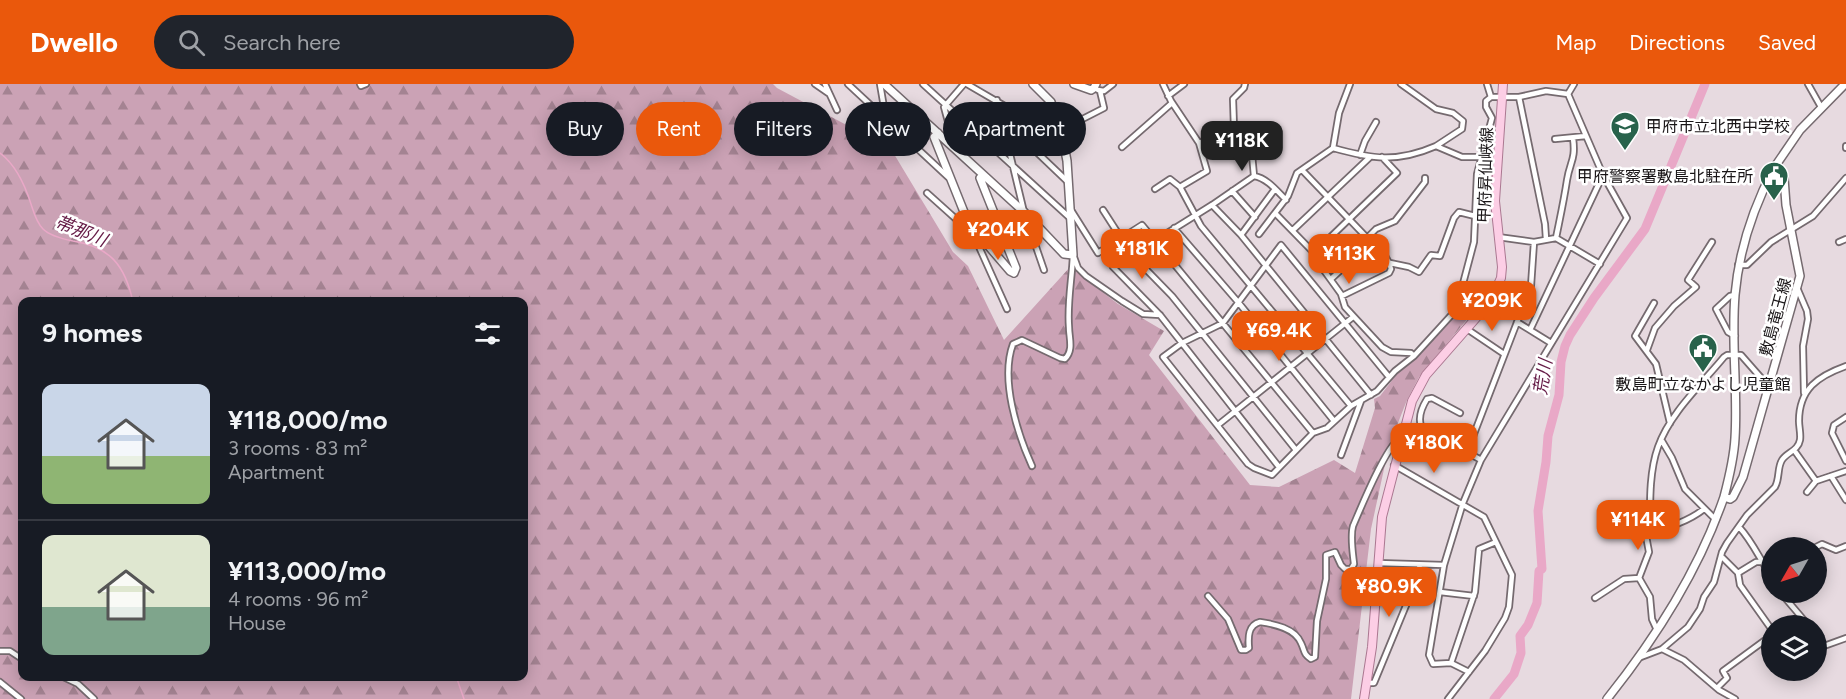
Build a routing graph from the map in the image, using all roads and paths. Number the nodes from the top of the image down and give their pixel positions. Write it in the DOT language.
graph roads {
  1 [pos="360,84"];
  2 [pos="366,84"];
  3 [pos="815,84"];
  4 [pos="825,84"];
  5 [pos="848,84"];
  6 [pos="882,84"];
  7 [pos="923,84"];
  8 [pos="965,84"];
  9 [pos="1033,84"];
  10 [pos="1074,84"];
  11 [pos="1113,84"];
  12 [pos="1163,84"];
  13 [pos="1184,84"];
  14 [pos="1245,84"];
  15 [pos="1350,84"];
  16 [pos="1401,84"];
  17 [pos="1487,84"];
  18 [pos="1503,84"];
  19 [pos="1574,84"];
  20 [pos="1808,84"];
  21 [pos="1845,84"];
  22 [pos="1097,88"];
  23 [pos="1568,94"];
  24 [pos="831,95"];
  25 [pos="1168,96"];
  26 [pos="1491,97"];
  27 [pos="1502,97"];
  28 [pos="1519,98"];
  29 [pos="997,100"];
  30 [pos="868,102"];
  31 [pos="884,102"];
  32 [pos="943,102"];
  33 [pos="949,102"];
  34 [pos="1000,102"];
  35 [pos="1051,102"];
  36 [pos="1172,103"];
  37 [pos="1821,107"];
  38 [pos="837,110"];
  39 [pos="1086,117"];
  40 [pos="1376,122"];
  41 [pos="1234,128"];
  42 [pos="938,133"];
  43 [pos="1586,136"];
  44 [pos="943,137"];
  45 [pos="1573,138"];
  46 [pos="1556,139"];
  47 [pos="1199,143"];
  48 [pos="1436,146"];
  49 [pos="1122,147"];
  50 [pos="1333,148"];
  51 [pos="1360,155"];
  52 [pos="925,156"];
  53 [pos="963,156"];
  54 [pos="1003,156"];
  55 [pos="1012,156"];
  56 [pos="1041,156"];
  57 [pos="1065,156"];
  58 [pos="1370,157"];
  59 [pos="1481,157"];
  60 [pos="1382,158"];
  61 [pos="1014,166"];
  62 [pos="1774,168"];
  63 [pos="1302,170"];
  64 [pos="983,175"];
  65 [pos="1603,175"];
  66 [pos="1254,176"];
  67 [pos="1425,178"];
  68 [pos="1846,178"];
  69 [pos="952,181"];
  70 [pos="1068,182"];
  71 [pos="1180,188"];
  72 [pos="1155,189"];
  73 [pos="1275,189"];
  74 [pos="1232,191"];
  75 [pos="927,193"];
  76 [pos="1327,197"];
  77 [pos="1286,200"];
  78 [pos="1212,205"];
  79 [pos="1071,210"];
  80 [pos="1103,210"];
  81 [pos="1024,212"];
  82 [pos="1275,213"];
  83 [pos="1194,216"];
  84 [pos="1475,216"];
  85 [pos="1256,217"];
  86 [pos="1349,219"];
  87 [pos="1071,220"];
  88 [pos="970,226"];
  89 [pos="1174,228"];
  90 [pos="1293,230"];
  91 [pos="1791,230"];
  92 [pos="1259,234"];
  93 [pos="1241,235"];
  94 [pos="1498,237"];
  95 [pos="1120,238"];
  96 [pos="1556,238"];
  97 [pos="1546,239"];
  98 [pos="1846,239"];
  99 [pos="1154,240"];
  100 [pos="1369,240"];
  101 [pos="1534,242"];
  102 [pos="1712,242"];
  103 [pos="1839,242"];
  104 [pos="1569,246"];
  105 [pos="1314,253"];
  106 [pos="1073,255"];
  107 [pos="1132,255"];
  108 [pos="1390,263"];
  109 [pos="1600,264"];
  110 [pos="1738,265"];
  111 [pos="1266,266"];
  112 [pos="1044,270"];
  113 [pos="1331,279"];
  114 [pos="1251,285"];
  115 [pos="1798,290"];
  116 [pos="1735,295"];
  117 [pos="1342,296"];
  118 [pos="1238,302"];
  119 [pos="1654,303"];
  120 [pos="1007,309"];
  121 [pos="1160,315"];
  122 [pos="1353,317"];
  123 [pos="1223,322"];
  124 [pos="1517,322"];
  125 [pos="1344,324"];
  126 [pos="1467,329"];
  127 [pos="1530,330"];
  128 [pos="1202,333"];
  129 [pos="1735,336"];
  130 [pos="1326,339"];
  131 [pos="1182,343"];
  132 [pos="1551,343"];
  133 [pos="1647,351"];
  134 [pos="1308,353"];
  135 [pos="1504,354"];
  136 [pos="1735,355"];
  137 [pos="1414,356"];
  138 [pos="1846,366"];
  139 [pos="1290,367"];
  140 [pos="1389,377"];
  141 [pos="1272,382"];
  142 [pos="1770,388"];
  143 [pos="1804,394"];
  144 [pos="1371,395"];
  145 [pos="1254,397"];
  146 [pos="1361,401"];
  147 [pos="1412,401"];
  148 [pos="1423,405"];
  149 [pos="1351,406"];
  150 [pos="1235,412"];
  151 [pos="1460,413"];
  152 [pos="1846,417"];
  153 [pos="1334,421"];
  154 [pos="1670,423"];
  155 [pos="1218,425"];
  156 [pos="1313,433"];
  157 [pos="1403,436"];
  158 [pos="1662,441"];
  159 [pos="1296,450"];
  160 [pos="1794,450"];
  161 [pos="1467,452"];
  162 [pos="1844,453"];
  163 [pos="1341,455"];
  164 [pos="1481,460"];
  165 [pos="1846,461"];
  166 [pos="1394,465"];
  167 [pos="1032,466"];
  168 [pos="1279,467"];
  169 [pos="1846,471"];
  170 [pos="1831,476"];
  171 [pos="1816,481"];
  172 [pos="1807,492"];
  173 [pos="1724,497"];
  174 [pos="1846,500"];
  175 [pos="1463,503"];
  176 [pos="1704,509"];
  177 [pos="1716,520"];
  178 [pos="1739,527"];
  179 [pos="1650,530"];
  180 [pos="1496,542"];
  181 [pos="1827,546"];
  182 [pos="1846,546"];
  183 [pos="1721,556"];
  184 [pos="1761,562"];
  185 [pos="1377,563"];
  186 [pos="1420,565"];
  187 [pos="1444,565"];
  188 [pos="1738,573"];
  189 [pos="1639,578"];
  190 [pos="1440,592"];
  191 [pos="1208,596"];
  192 [pos="1474,596"];
  193 [pos="1595,598"];
  194 [pos="1790,603"];
  195 [pos="1761,615"];
  196 [pos="1800,615"];
  197 [pos="1657,630"];
  198 [pos="1846,638"];
  199 [pos="1761,643"];
  200 [pos="1827,645"];
  201 [pos="1662,649"];
  202 [pos="0,651"];
  203 [pos="18,656"];
  204 [pos="1641,657"];
  205 [pos="1451,663"];
  206 [pos="1469,672"];
  207 [pos="72,681"];
  208 [pos="0,682"];
  209 [pos="1365,683"];
  210 [pos="1717,688"];
  211 [pos="21,699"];
  212 [pos="94,699"];
  213 [pos="1364,699"];
  214 [pos="1448,699"];
  215 [pos="1607,699"];
  216 [pos="1734,699"];
  1 -- 2 [label="street"];
  3 -- 24 [label="street"];
  4 -- 24 [label="street"];
  5 -- 30 [label="street"];
  6 -- 31 [label="street"];
  6 -- 42 [label="main road"];
  7 -- 32 [label="street"];
  8 -- 29 [label="street"];
  8 -- 33 [label="street"];
  9 -- 35 [label="main road"];
  10 -- 22 [label="main road"];
  11 -- 22 [label="street"];
  12 -- 25 [label="street"];
  13 -- 25 [label="street"];
  14 -- 41 [label="street"];
  15 -- 50 [label="street"];
  16 -- 48 [label="street"];
  17 -- 26 [label="street"];
  18 -- 27 [label="main road, 甲府昇仙峡線"];
  19 -- 23 [label="street"];
  20 -- 37 [label="street"];
  21 -- 37 [label="main road, 敷島竜王線"];
  22 -- 39 [label="street"];
  23 -- 28 [label="street"];
  23 -- 43 [label="street"];
  24 -- 38 [label="street"];
  25 -- 36 [label="street"];
  26 -- 27 [label="street"];
  26 -- 59 [label="street"];
  27 -- 28 [label="street"];
  27 -- 94 [label="main road, 甲府昇仙峡線"];
  28 -- 97 [label="street"];
  29 -- 34 [label="street"];
  36 -- 47 [label="street"];
  36 -- 49 [label="street"];
  37 -- 62 [label="main road, 敷島竜王線"];
  40 -- 51 [label="street"];
  41 -- 47 [label="street"];
  41 -- 66 [label="street"];
  42 -- 44 [label="main road"];
  42 -- 69 [label="main road"];
  43 -- 45 [label="street"];
  43 -- 65 [label="street"];
  45 -- 46 [label="street"];
  45 -- 96 [label="street"];
  47 -- 71 [label="street"];
  48 -- 59 [label="street"];
  48 -- 60 [label="street"];
  50 -- 51 [label="street"];
  50 -- 63 [label="street"];
  51 -- 58 [label="street"];
  52 -- 69 [label="street"];
  53 -- 64 [label="main road"];
  54 -- 61 [label="street"];
  55 -- 61 [label="street"];
  56 -- 70 [label="street"];
  57 -- 70 [label="main road"];
  58 -- 60 [label="street"];
  58 -- 76 [label="street"];
  59 -- 84 [label="street"];
  60 -- 86 [label="street"];
  61 -- 81 [label="street"];
  61 -- 87 [label="street"];
  62 -- 91 [label="main road, 敷島竜王線"];
  62 -- 110 [label="main road, 敷島竜王線"];
  63 -- 76 [label="street"];
  63 -- 77 [label="street"];
  64 -- 81 [label="main road"];
  64 -- 88 [label="main road"];
  65 -- 104 [label="street"];
  65 -- 109 [label="street"];
  66 -- 73 [label="street"];
  66 -- 74 [label="street"];
  67 -- 100 [label="street"];
  68 -- 91 [label="street"];
  69 -- 88 [label="main road"];
  70 -- 79 [label="main road"];
  71 -- 72 [label="street"];
  71 -- 83 [label="street"];
  73 -- 77 [label="street"];
  73 -- 85 [label="street"];
  74 -- 78 [label="street"];
  74 -- 85 [label="street"];
  75 -- 88 [label="street"];
  76 -- 86 [label="street"];
  76 -- 90 [label="street"];
  77 -- 82 [label="street"];
  78 -- 83 [label="street"];
  78 -- 93 [label="street"];
  79 -- 87 [label="main road"];
  79 -- 95 [label="street"];
  80 -- 95 [label="street"];
  81 -- 106 [label="main road"];
  81 -- 112 [label="street"];
  82 -- 90 [label="street"];
  82 -- 92 [label="street"];
  83 -- 89 [label="street"];
  83 -- 114 [label="street"];
  84 -- 108 [label="street"];
  84 -- 137 [label="street"];
  85 -- 93 [label="street"];
  86 -- 100 [label="street"];
  86 -- 105 [label="street"];
  87 -- 106 [label="main road"];
  88 -- 120 [label="street"];
  89 -- 99 [label="street"];
  89 -- 118 [label="street"];
  90 -- 105 [label="street"];
  91 -- 110 [label="street"];
  91 -- 115 [label="main road, 敷島竜王線"];
  93 -- 111 [label="street"];
  94 -- 101 [label="street"];
  94 -- 126 [label="main road, 甲府昇仙峡線"];
  95 -- 99 [label="street"];
  96 -- 97 [label="street"];
  96 -- 104 [label="street"];
  97 -- 101 [label="street"];
  98 -- 103 [label="street"];
  99 -- 107 [label="street"];
  99 -- 123 [label="street"];
  100 -- 108 [label="street"];
  100 -- 113 [label="street"];
  101 -- 124 [label="street"];
  102 -- 133 [label="street"];
  104 -- 109 [label="street"];
  104 -- 127 [label="street"];
  105 -- 113 [label="street"];
  106 -- 121 [label="street"];
  106 -- 167 [label="street"];
  107 -- 121 [label="street"];
  107 -- 128 [label="street"];
  108 -- 117 [label="street"];
  109 -- 132 [label="street"];
  110 -- 116 [label="main road, 敷島竜王線"];
  111 -- 114 [label="street"];
  111 -- 125 [label="street"];
  111 -- 130 [label="street"];
  113 -- 117 [label="street"];
  114 -- 118 [label="street"];
  114 -- 134 [label="street"];
  115 -- 142 [label="main road, 敷島竜王線"];
  115 -- 143 [label="street"];
  116 -- 129 [label="main road, 敷島竜王線"];
  116 -- 129 [label="street"];
  117 -- 122 [label="street"];
  118 -- 123 [label="street"];
  118 -- 139 [label="street"];
  119 -- 133 [label="street"];
  121 -- 131 [label="street"];
  122 -- 125 [label="street"];
  122 -- 137 [label="street"];
  123 -- 128 [label="street"];
  123 -- 141 [label="street"];
  124 -- 127 [label="street"];
  124 -- 135 [label="street"];
  125 -- 130 [label="street"];
  125 -- 140 [label="street"];
  126 -- 135 [label="street"];
  126 -- 147 [label="main road, 甲府昇仙峡線"];
  127 -- 132 [label="street"];
  128 -- 131 [label="street"];
  128 -- 145 [label="street"];
  129 -- 136 [label="main road, 敷島竜王線"];
  130 -- 134 [label="street"];
  130 -- 144 [label="street"];
  131 -- 150 [label="street"];
  131 -- 155 [label="street"];
  132 -- 164 [label="street"];
  133 -- 154 [label="street"];
  134 -- 139 [label="street"];
  134 -- 149 [label="street"];
  135 -- 161 [label="street"];
  136 -- 142 [label="street"];
  136 -- 154 [label="street"];
  136 -- 173 [label="main road, 敷島竜王線"];
  137 -- 140 [label="street"];
  138 -- 143 [label="street"];
  139 -- 141 [label="street"];
  139 -- 153 [label="street"];
  140 -- 144 [label="street"];
  141 -- 145 [label="street"];
  141 -- 156 [label="street"];
  142 -- 173 [label="main road, 敷島竜王線"];
  143 -- 160 [label="street"];
  144 -- 146 [label="street"];
  145 -- 150 [label="street"];
  145 -- 159 [label="street"];
  146 -- 149 [label="street"];
  146 -- 163 [label="street"];
  147 -- 148 [label="street"];
  147 -- 157 [label="main road, 甲府昇仙峡線"];
  148 -- 151 [label="street"];
  148 -- 161 [label="street"];
  149 -- 153 [label="street"];
  150 -- 155 [label="street"];
  150 -- 168 [label="street"];
  152 -- 162 [label="street"];
  153 -- 156 [label="street"];
  154 -- 158 [label="street"];
  155 -- 168 [label="street"];
  156 -- 159 [label="street"];
  157 -- 166 [label="main road, 甲府昇仙峡線"];
  157 -- 191 [label="street"];
  158 -- 176 [label="street"];
  158 -- 179 [label="street"];
  159 -- 168 [label="street"];
  160 -- 171 [label="street"];
  160 -- 178 [label="street"];
  161 -- 164 [label="street"];
  162 -- 165 [label="street"];
  164 -- 175 [label="street"];
  166 -- 175 [label="street"];
  166 -- 185 [label="main road, 甲府昇仙峡線"];
  169 -- 170 [label="street"];
  170 -- 171 [label="street"];
  170 -- 174 [label="street"];
  171 -- 172 [label="street"];
  173 -- 177 [label="main road, 敷島竜王線"];
  175 -- 180 [label="street"];
  175 -- 187 [label="street"];
  176 -- 177 [label="street"];
  176 -- 179 [label="street"];
  177 -- 197 [label="main road, 敷島竜王線"];
  178 -- 183 [label="street"];
  178 -- 184 [label="street"];
  179 -- 189 [label="street"];
  180 -- 192 [label="street"];
  180 -- 206 [label="street"];
  181 -- 182 [label="street"];
  183 -- 188 [label="street"];
  183 -- 201 [label="street"];
  184 -- 188 [label="street"];
  185 -- 186 [label="street"];
  185 -- 209 [label="main road, 甲府昇仙峡線"];
  186 -- 187 [label="street"];
  186 -- 209 [label="street"];
  187 -- 190 [label="street"];
  188 -- 195 [label="street"];
  189 -- 193 [label="street"];
  189 -- 197 [label="street"];
  190 -- 192 [label="street"];
  190 -- 205 [label="street"];
  192 -- 205 [label="street"];
  194 -- 196 [label="street"];
  197 -- 204 [label="main road, 敷島竜王線"];
  198 -- 200 [label="street"];
  199 -- 210 [label="street"];
  201 -- 204 [label="street"];
  201 -- 210 [label="street"];
  202 -- 203 [label="street"];
  204 -- 215 [label="main road, 敷島竜王線"];
  205 -- 206 [label="street"];
  206 -- 214 [label="street"];
  207 -- 212 [label="street"];
  208 -- 211 [label="street"];
  209 -- 213 [label="main road, 甲府昇仙峡線"];
  210 -- 216 [label="street"];
}
